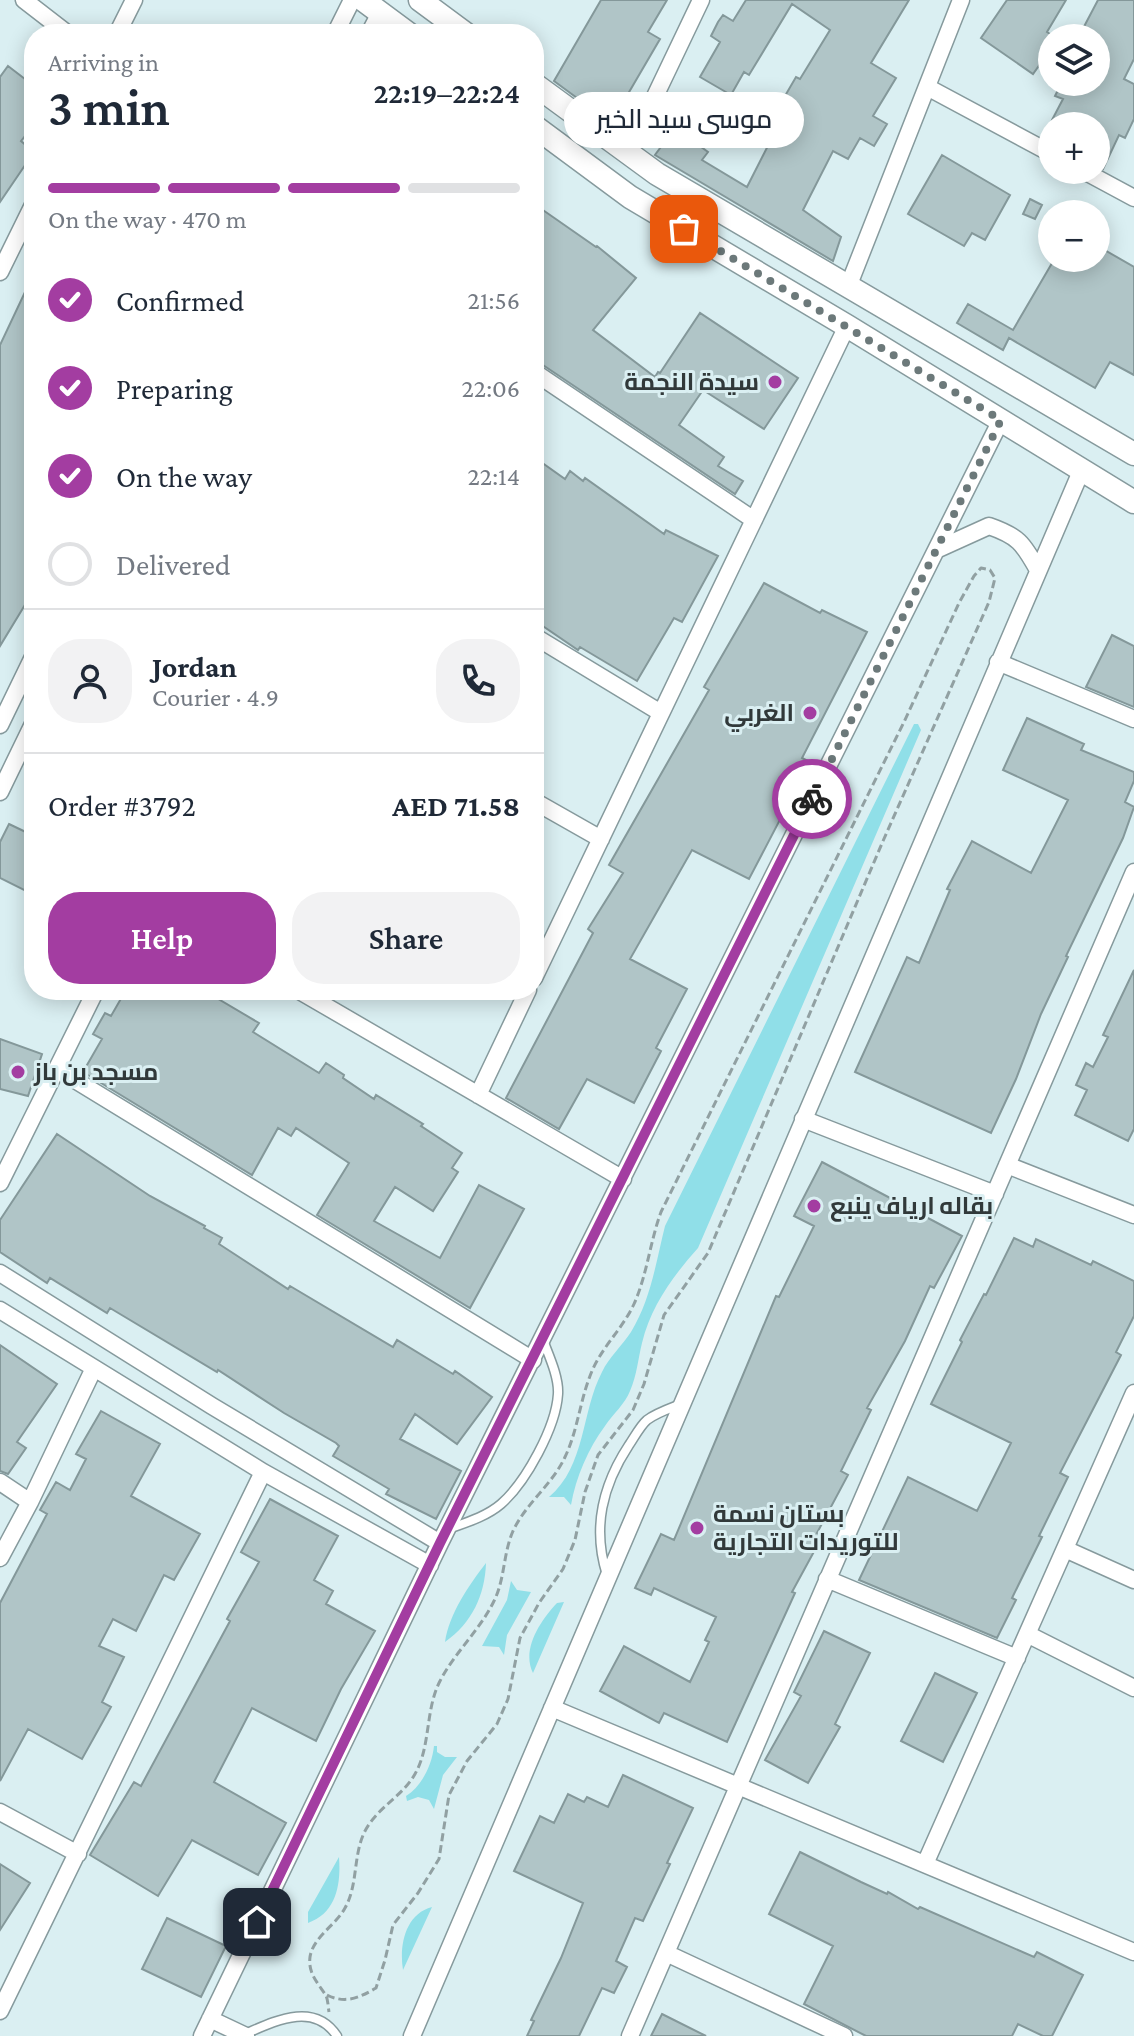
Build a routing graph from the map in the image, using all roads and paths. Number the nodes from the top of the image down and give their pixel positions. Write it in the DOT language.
graph roads {
  1 [pos="24,0"];
  2 [pos="134,0"];
  3 [pos="352,0"];
  4 [pos="701,0"];
  5 [pos="961,0"];
  6 [pos="432,4"];
  7 [pos="371,6"];
  8 [pos="55,24"];
  9 [pos="122,24"];
  10 [pos="340,24"];
  11 [pos="395,24"];
  12 [pos="455,24"];
  13 [pos="927,87"];
  14 [pos="544,91"];
  15 [pos="544,133"];
  16 [pos="1038,146"];
  17 [pos="628,153"];
  18 [pos="1110,182"];
  19 [pos="1133,192"];
  20 [pos="24,216"];
  21 [pos="7,239"];
  22 [pos="0,272"];
  23 [pos="848,287"];
  24 [pos="847,326"];
  25 [pos="544,379"];
  26 [pos="1001,420"];
  27 [pos="1134,454"];
  28 [pos="1082,469"];
  29 [pos="1134,502"];
  30 [pos="754,520"];
  31 [pos="936,550"];
  32 [pos="1038,570"];
  33 [pos="544,642"];
  34 [pos="998,662"];
  35 [pos="24,676"];
  36 [pos="661,713"];
  37 [pos="1134,719"];
  38 [pos="0,725"];
  39 [pos="24,743"];
  40 [pos="0,792"];
  41 [pos="544,807"];
  42 [pos="601,839"];
  43 [pos="1134,872"];
  44 [pos="544,957"];
  45 [pos="91,1000"];
  46 [pos="315,1000"];
  47 [pos="523,1000"];
  48 [pos="57,1069"];
  49 [pos="478,1095"];
  50 [pos="803,1119"];
  51 [pos="1007,1165"];
  52 [pos="623,1179"];
  53 [pos="0,1183"];
  54 [pos="995,1194"];
  55 [pos="1134,1215"];
  56 [pos="0,1273"];
  57 [pos="0,1310"];
  58 [pos="543,1339"];
  59 [pos="533,1360"];
  60 [pos="94,1368"];
  61 [pos="1134,1393"];
  62 [pos="682,1403"];
  63 [pos="263,1472"];
  64 [pos="0,1482"];
  65 [pos="30,1502"];
  66 [pos="444,1536"];
  67 [pos="1065,1549"];
  68 [pos="0,1558"];
  69 [pos="430,1565"];
  70 [pos="608,1577"];
  71 [pos="827,1579"];
  72 [pos="1134,1580"];
  73 [pos="1027,1634"];
  74 [pos="1017,1658"];
  75 [pos="1134,1688"];
  76 [pos="552,1708"];
  77 [pos="738,1786"];
  78 [pos="0,1812"];
  79 [pos="78,1854"];
  80 [pos="925,1864"];
  81 [pos="1134,1952"];
  82 [pos="666,1953"];
  83 [pos="327,1995"];
  84 [pos="0,2011"];
  85 [pos="210,2019"];
  86 [pos="202,2036"];
  87 [pos="245,2036"];
  88 [pos="337,2036"];
  89 [pos="412,2036"];
  90 [pos="630,2036"];
  91 [pos="844,2036"];
  1 -- 8 [label="street"];
  2 -- 9 [label="street"];
  3 -- 10 [label="street"];
  4 -- 17 [label="street"];
  5 -- 13 [label="street"];
  6 -- 12 [label="main road"];
  7 -- 11 [label="main road"];
  13 -- 16 [label="street"];
  13 -- 23 [label="street"];
  14 -- 17 [label="main road"];
  15 -- 24 [label="main road"];
  17 -- 23 [label="main road"];
  18 -- 19 [label="street"];
  20 -- 21 [label="street"];
  21 -- 22 [label="street"];
  23 -- 27 [label="main road"];
  24 -- 26 [label="main road"];
  24 -- 30 [label="street"];
  25 -- 30 [label="street"];
  26 -- 28 [label="main road"];
  26 -- 31 [label="street"];
  28 -- 29 [label="main road"];
  28 -- 32 [label="street"];
  30 -- 36 [label="street"];
  31 -- 32 [label="street"];
  31 -- 52 [label="street"];
  32 -- 34 [label="street"];
  33 -- 36 [label="street"];
  34 -- 37 [label="street"];
  34 -- 50 [label="street"];
  35 -- 38 [label="street"];
  36 -- 42 [label="street"];
  39 -- 40 [label="street"];
  41 -- 42 [label="street"];
  42 -- 44 [label="street"];
  43 -- 51 [label="street"];
  45 -- 48 [label="street"];
  46 -- 49 [label="street"];
  47 -- 49 [label="street"];
  48 -- 53 [label="street"];
  48 -- 59 [label="street"];
  49 -- 52 [label="street"];
  50 -- 54 [label="street"];
  50 -- 62 [label="street"];
  51 -- 54 [label="street"];
  51 -- 55 [label="street"];
  52 -- 58 [label="street"];
  54 -- 71 [label="street"];
  56 -- 66 [label="street"];
  57 -- 60 [label="street"];
  58 -- 59 [label="street"];
  58 -- 66 [label="lane"];
  59 -- 66 [label="street"];
  60 -- 63 [label="street"];
  60 -- 65 [label="street"];
  61 -- 67 [label="street"];
  62 -- 70 [label="street"];
  62 -- 70 [label="lane"];
  63 -- 69 [label="street"];
  63 -- 79 [label="street"];
  64 -- 65 [label="street"];
  65 -- 68 [label="street"];
  66 -- 69 [label="street"];
  67 -- 72 [label="street"];
  67 -- 73 [label="street"];
  69 -- 85 [label="street"];
  70 -- 76 [label="street"];
  71 -- 74 [label="street"];
  71 -- 77 [label="street"];
  73 -- 74 [label="street"];
  73 -- 75 [label="street"];
  74 -- 80 [label="street"];
  76 -- 77 [label="street"];
  76 -- 89 [label="street"];
  77 -- 80 [label="street"];
  77 -- 82 [label="street"];
  78 -- 79 [label="street"];
  79 -- 84 [label="street"];
  80 -- 81 [label="street"];
  82 -- 90 [label="street"];
  82 -- 91 [label="street"];
  83 -- 83 [label="path"];
  85 -- 86 [label="street"];
  85 -- 87 [label="street"];
  87 -- 88 [label="lane"];
}
